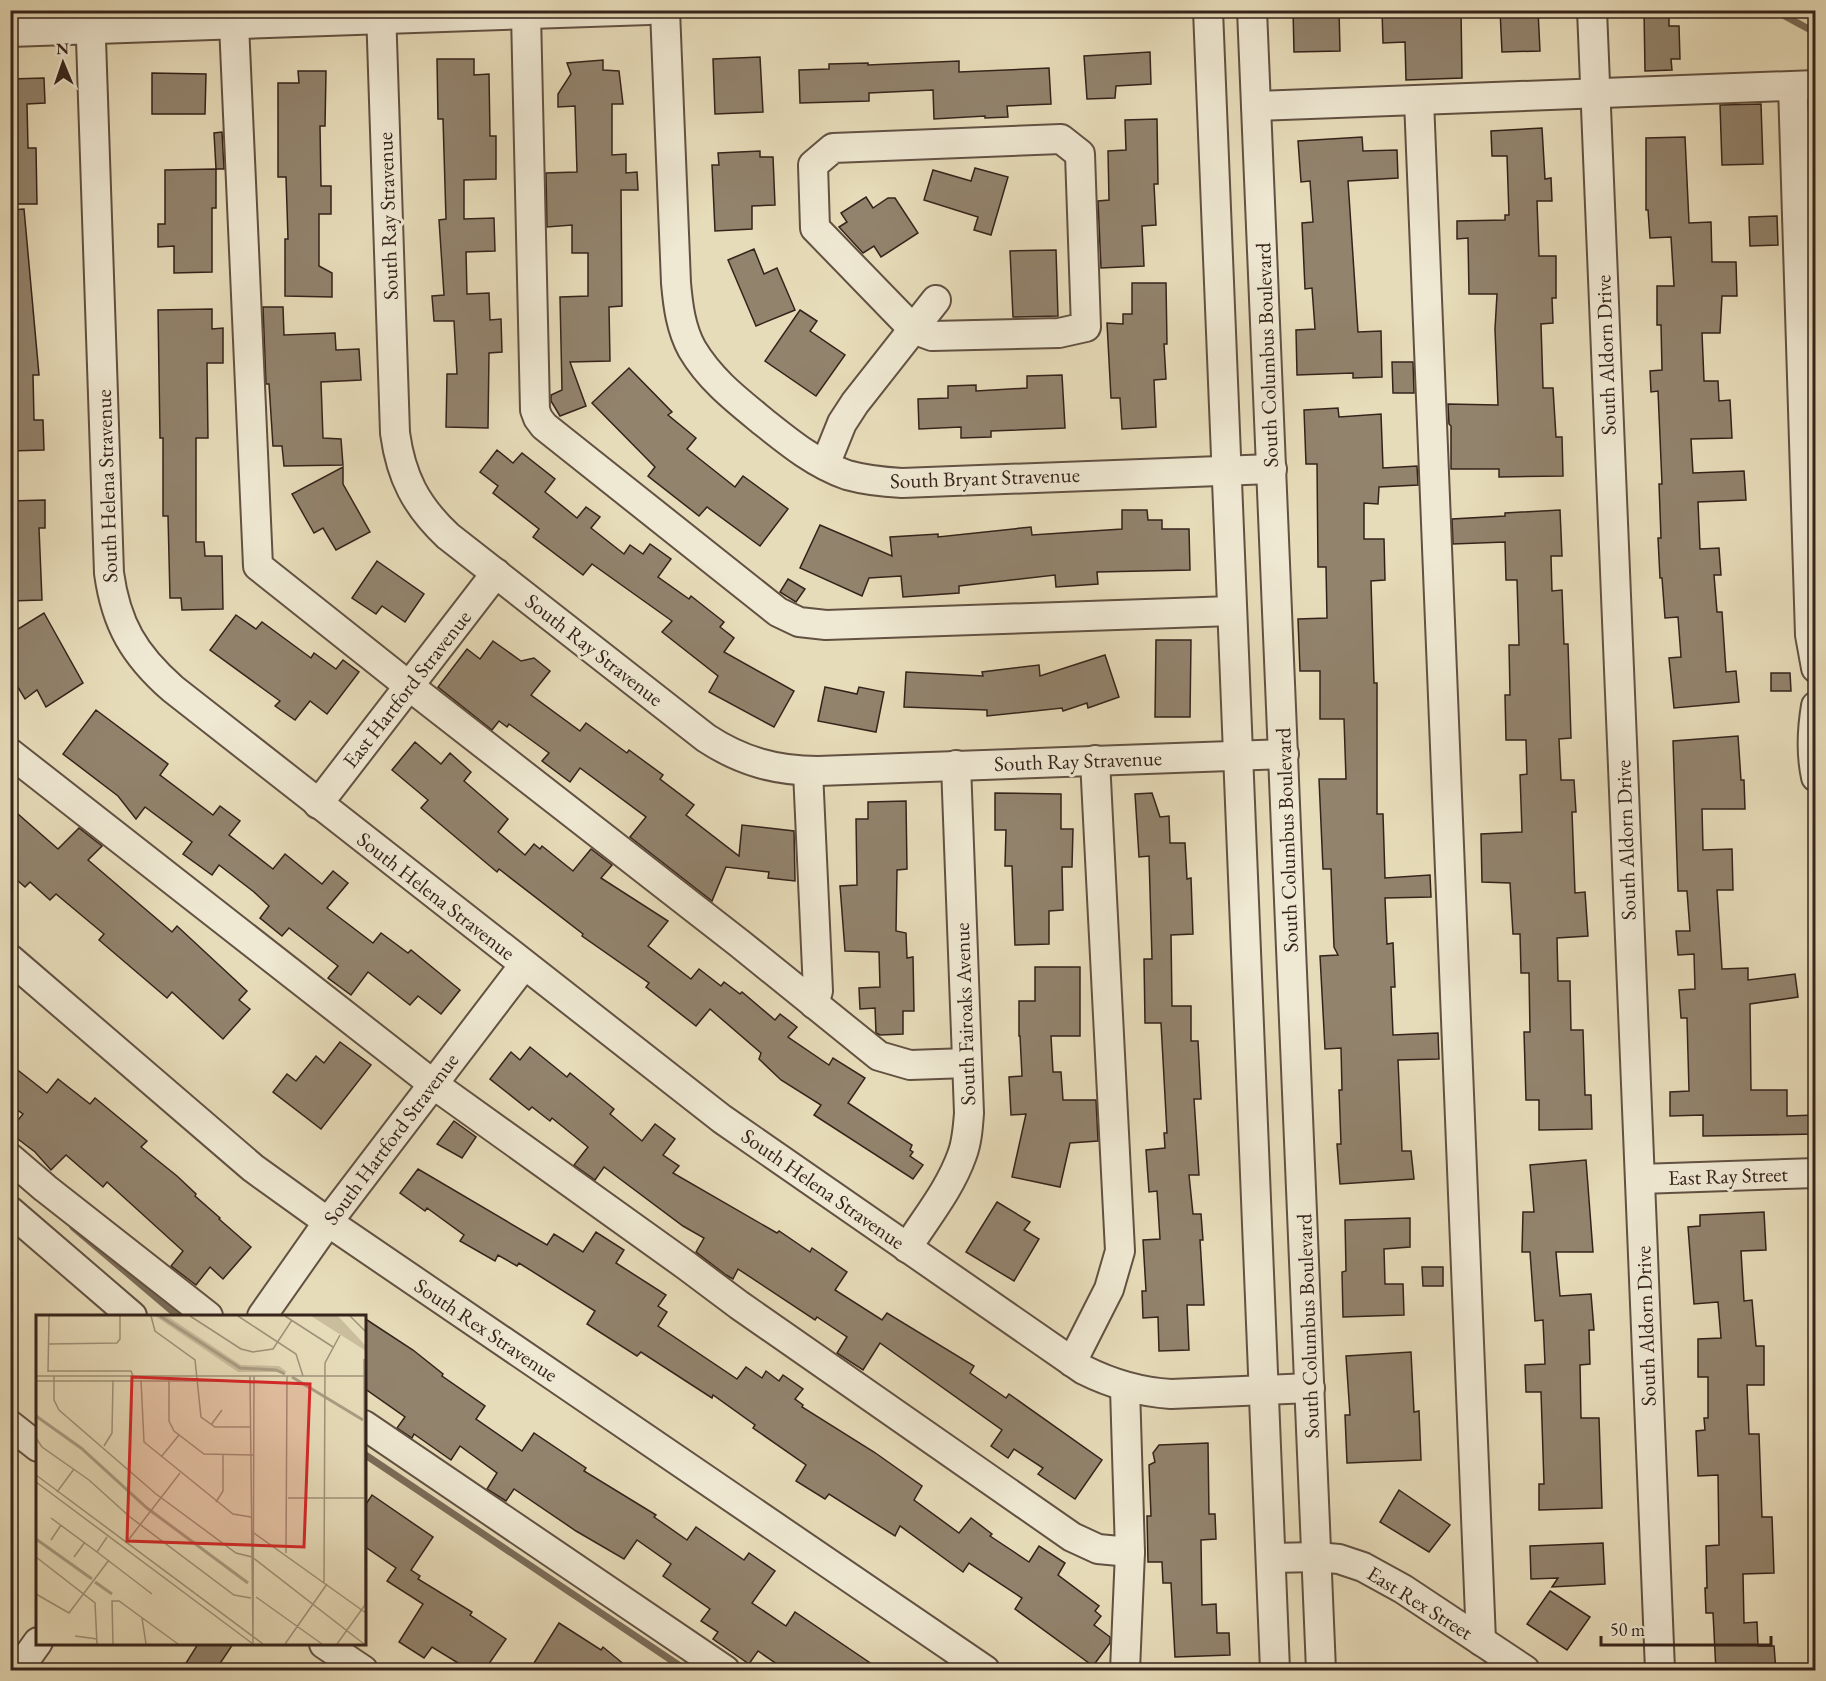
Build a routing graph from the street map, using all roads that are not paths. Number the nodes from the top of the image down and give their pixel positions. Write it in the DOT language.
graph roads {
  1 [pos="649,10"];
  2 [pos="665,10"];
  3 [pos="1208,10"];
  4 [pos="1252,10"];
  5 [pos="1592,10"];
  6 [pos="526,14"];
  7 [pos="381,15"];
  8 [pos="90,20"];
  9 [pos="234,24"];
  10 [pos="10,32"];
  11 [pos="1804,85"];
  12 [pos="1595,94"];
  13 [pos="1419,100"];
  14 [pos="1256,106"];
  15 [pos="936,300"];
  16 [pos="913,329"];
  17 [pos="825,465"];
  18 [pos="1272,469"];
  19 [pos="1227,470"];
  20 [pos="496,573"];
  21 [pos="1232,611"];
  22 [pos="1815,668"];
  23 [pos="409,686"];
  24 [pos="1815,706"];
  25 [pos="10,753"];
  26 [pos="1284,754"];
  27 [pos="1238,755"];
  28 [pos="1095,760"];
  29 [pos="956,765"];
  30 [pos="808,771"];
  31 [pos="1815,777"];
  32 [pos="318,804"];
  33 [pos="10,959"];
  34 [pos="524,964"];
  35 [pos="814,1004"];
  36 [pos="967,1063"];
  37 [pos="433,1084"];
  38 [pos="10,1158"];
  39 [pos="1815,1173"];
  40 [pos="1640,1179"];
  41 [pos="10,1211"];
  42 [pos="328,1222"];
  43 [pos="907,1248"];
  44 [pos="130,1315"];
  45 [pos="205,1315"];
  46 [pos="263,1315"];
  47 [pos="1072,1362"];
  48 [pos="1125,1388"];
  49 [pos="1311,1388"];
  50 [pos="1264,1390"];
  51 [pos="10,1425"];
  52 [pos="366,1426"];
  53 [pos="36,1445"];
  54 [pos="1130,1552"];
  55 [pos="1317,1557"];
  56 [pos="1271,1558"];
  57 [pos="1481,1641"];
  58 [pos="36,1645"];
  59 [pos="325,1645"];
  60 [pos="18,1671"];
  61 [pos="363,1671"];
  62 [pos="725,1671"];
  63 [pos="985,1671"];
  64 [pos="1125,1671"];
  65 [pos="1275,1671"];
  66 [pos="1321,1671"];
  67 [pos="1525,1671"];
  68 [pos="1660,1671"];
  1 -- 6 [label="street"];
  2 -- 17 [label="street, South Bryant Stravenue"];
  3 -- 19 [label="street"];
  4 -- 14 [label="street, South Columbus Boulevard"];
  5 -- 12 [label="street, South Aldorn Drive"];
  6 -- 7 [label="street"];
  6 -- 21 [label="street"];
  7 -- 9 [label="street"];
  7 -- 20 [label="street, South Ray Stravenue"];
  8 -- 9 [label="street"];
  8 -- 10 [label="street"];
  8 -- 32 [label="street, South Helena Stravenue"];
  9 -- 23 [label="street"];
  11 -- 12 [label="street"];
  11 -- 22 [label="street"];
  12 -- 13 [label="street"];
  12 -- 40 [label="street, South Aldorn Drive"];
  13 -- 14 [label="street"];
  13 -- 57 [label="street"];
  14 -- 18 [label="street, South Columbus Boulevard"];
  15 -- 16 [label="street"];
  16 -- 16 [label="street"];
  16 -- 17 [label="street"];
  17 -- 19 [label="street, South Bryant Stravenue"];
  18 -- 19 [label="street, South Bryant Stravenue"];
  18 -- 26 [label="street, South Columbus Boulevard"];
  19 -- 21 [label="street"];
  20 -- 23 [label="street, East Hartford Stravenue"];
  20 -- 30 [label="street, South Ray Stravenue"];
  21 -- 27 [label="street"];
  23 -- 32 [label="street, East Hartford Stravenue"];
  23 -- 35 [label="street"];
  24 -- 31 [label="street"];
  25 -- 37 [label="street"];
  26 -- 27 [label="street, South Ray Stravenue"];
  26 -- 49 [label="street, South Columbus Boulevard"];
  27 -- 28 [label="street, South Ray Stravenue"];
  27 -- 50 [label="street"];
  28 -- 29 [label="street, South Ray Stravenue"];
  28 -- 47 [label="street"];
  29 -- 30 [label="street, South Ray Stravenue"];
  29 -- 36 [label="street, South Fairoaks Avenue"];
  30 -- 35 [label="street"];
  32 -- 34 [label="street, South Helena Stravenue"];
  33 -- 42 [label="street, South Rex Stravenue"];
  34 -- 37 [label="street, South Hartford Stravenue"];
  34 -- 43 [label="street, South Helena Stravenue"];
  35 -- 36 [label="street"];
  36 -- 43 [label="street, South Fairoaks Avenue"];
  37 -- 42 [label="street, South Hartford Stravenue"];
  37 -- 54 [label="street"];
  38 -- 45 [label="street"];
  39 -- 40 [label="street, East Ray Street"];
  40 -- 68 [label="street, South Aldorn Drive"];
  41 -- 44 [label="street"];
  42 -- 46 [label="street, South Hartford Stravenue"];
  42 -- 63 [label="street, South Rex Stravenue"];
  43 -- 47 [label="street, South Helena Stravenue"];
  47 -- 48 [label="street, South Helena Stravenue"];
  48 -- 50 [label="street, South Helena Stravenue"];
  48 -- 54 [label="street"];
  49 -- 50 [label="street, South Helena Stravenue"];
  49 -- 55 [label="street, South Columbus Boulevard"];
  50 -- 56 [label="street"];
  51 -- 53 [label="street"];
  52 -- 62 [label="street"];
  54 -- 64 [label="street"];
  55 -- 56 [label="street, East Rex Street"];
  55 -- 57 [label="street, East Rex Street"];
  55 -- 66 [label="street, South Columbus Boulevard"];
  56 -- 65 [label="street"];
  57 -- 67 [label="street, East Rex Street"];
  58 -- 60 [label="street"];
  59 -- 61 [label="street"];
}
